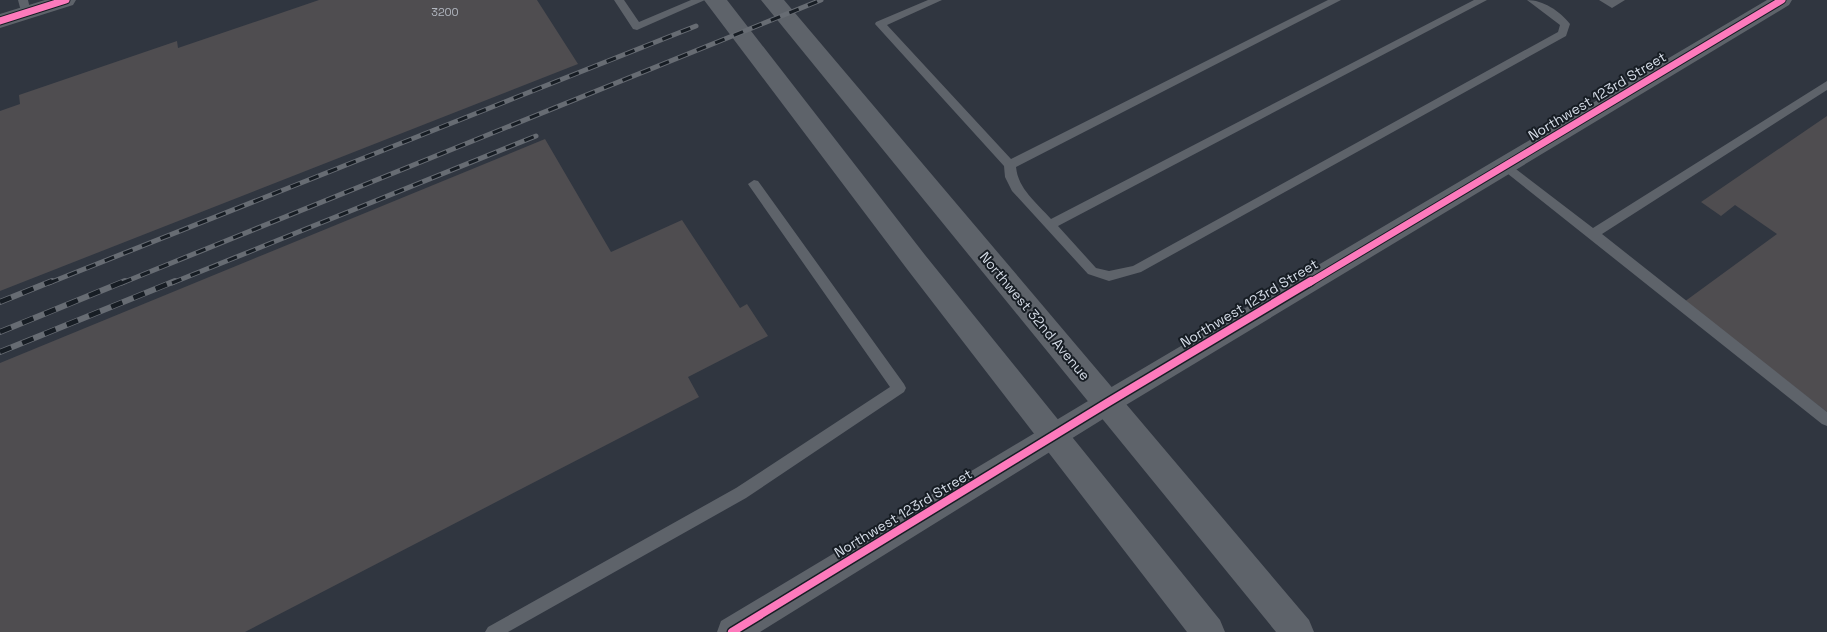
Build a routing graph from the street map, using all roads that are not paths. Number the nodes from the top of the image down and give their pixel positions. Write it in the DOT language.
graph roads {
  1 [pos="66,0"];
  2 [pos="619,0"];
  3 [pos="700,0"];
  4 [pos="715,0"];
  5 [pos="772,0"];
  6 [pos="938,0"];
  7 [pos="1336,0"];
  8 [pos="1482,0"];
  9 [pos="1532,0"];
  10 [pos="1604,0"];
  11 [pos="1620,0"];
  12 [pos="1782,0"];
  13 [pos="25,6"];
  14 [pos="0,21"];
  15 [pos="1827,86"];
  16 [pos="1010,165"];
  17 [pos="1504,166"];
  18 [pos="754,184"];
  19 [pos="1050,225"];
  20 [pos="1593,234"];
  21 [pos="1107,403"];
  22 [pos="1827,420"];
  23 [pos="1054,435"];
  24 [pos="493,632"];
  25 [pos="732,632"];
  26 [pos="1208,632"];
  27 [pos="1297,632"];
  1 -- 13 [label="street"];
  2 -- 3 [label="lane"];
  4 -- 23 [label="main road"];
  5 -- 21 [label="main road, Northwest 32nd Avenue"];
  6 -- 16 [label="lane"];
  7 -- 16 [label="lane"];
  8 -- 19 [label="lane"];
  9 -- 19 [label="lane"];
  10 -- 11 [label="lane"];
  12 -- 17 [label="street, Northwest 123rd Street"];
  13 -- 14 [label="street"];
  15 -- 20 [label="lane"];
  16 -- 19 [label="lane"];
  17 -- 20 [label="lane"];
  17 -- 21 [label="street, Northwest 123rd Street"];
  18 -- 24 [label="lane"];
  20 -- 22 [label="lane"];
  21 -- 23 [label="street, Northwest 123rd Street"];
  21 -- 27 [label="main road, Northwest 32nd Avenue"];
  23 -- 25 [label="street, Northwest 123rd Street"];
  23 -- 26 [label="main road"];
}
